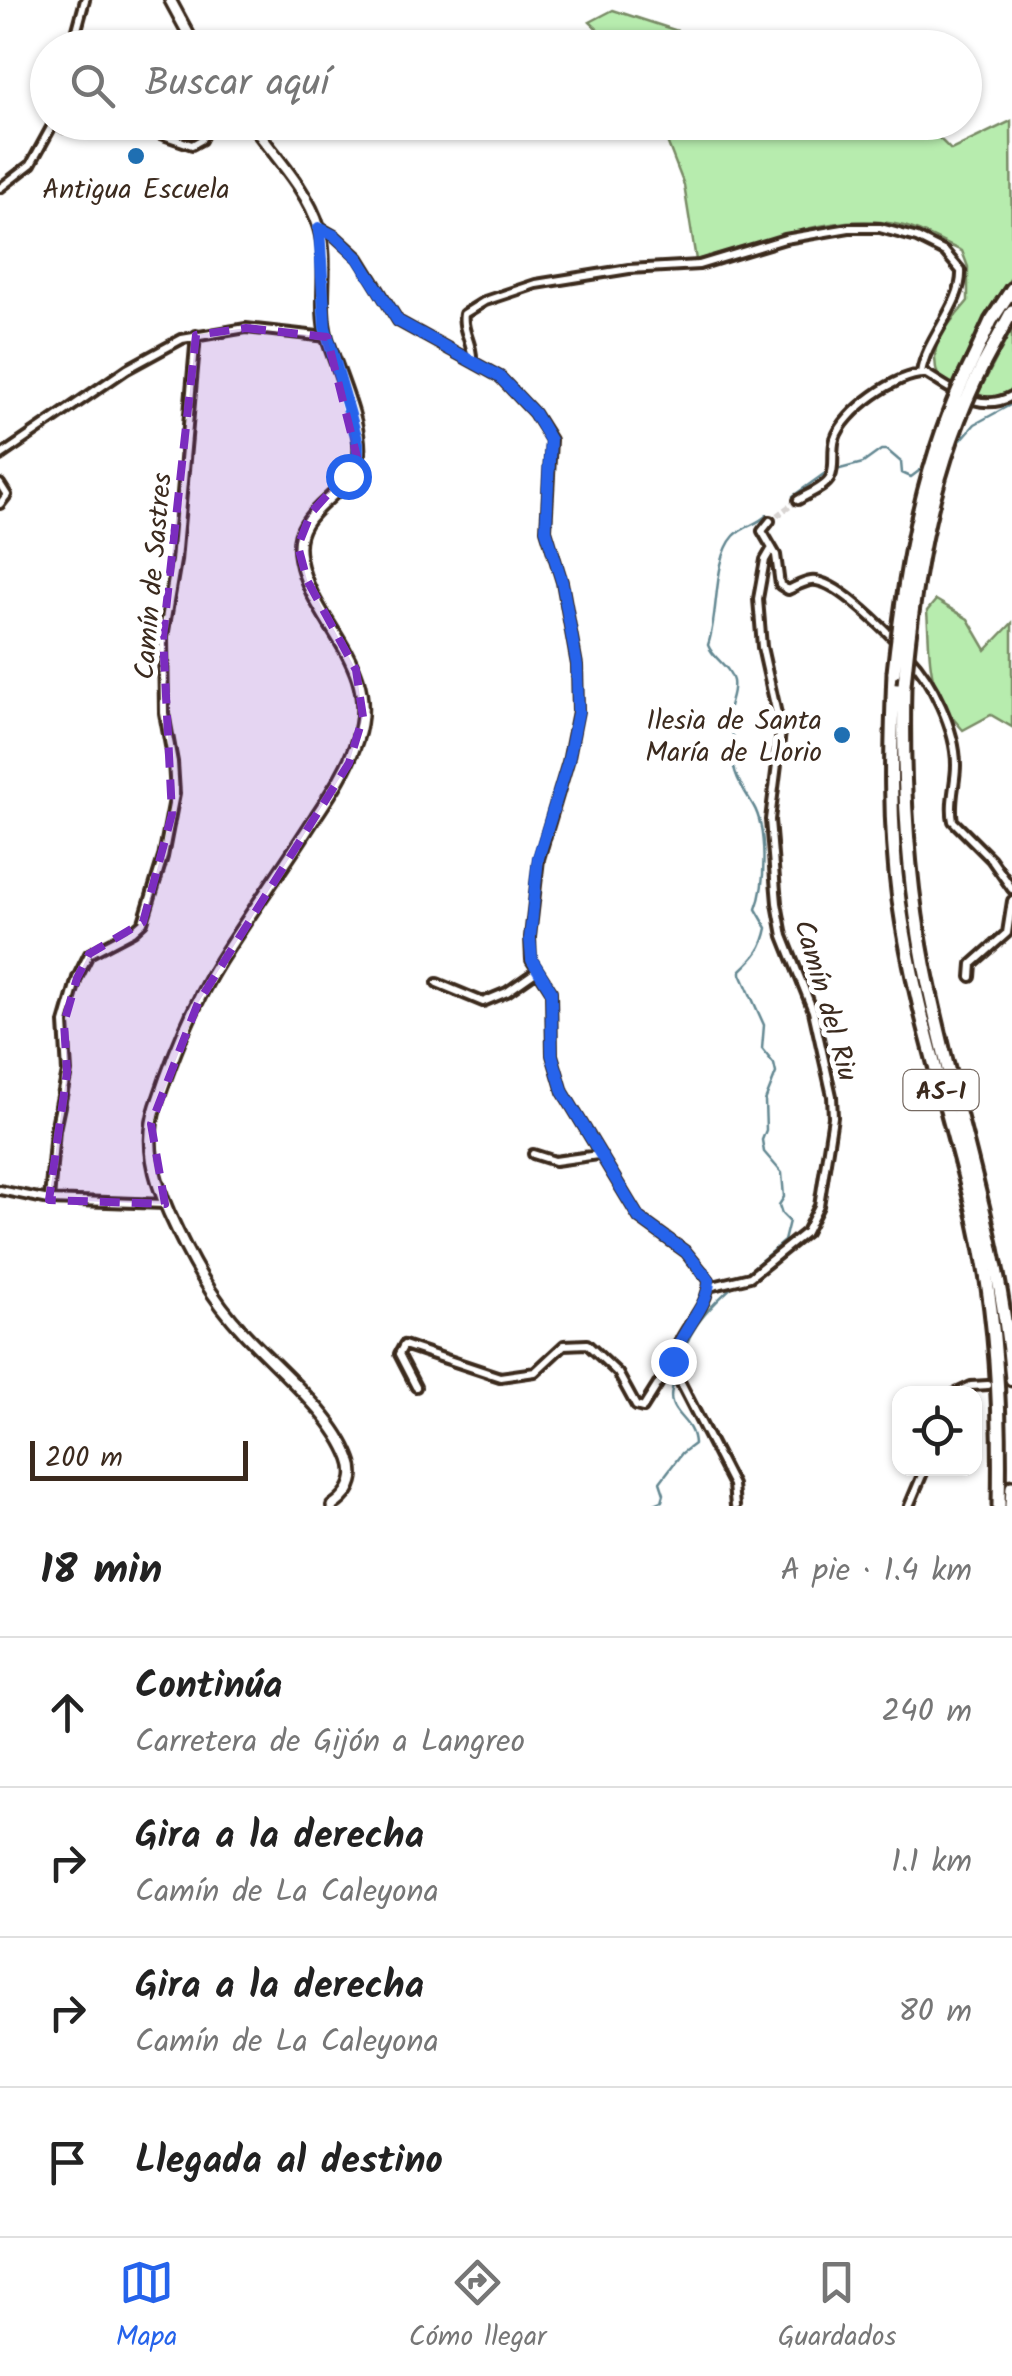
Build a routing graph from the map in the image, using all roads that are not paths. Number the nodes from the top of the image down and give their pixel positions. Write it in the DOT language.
graph roads {
  1 [pos="84,0"];
  2 [pos="170,0"];
  3 [pos="76,30"];
  4 [pos="186,30"];
  5 [pos="44,140"];
  6 [pos="177,140"];
  7 [pos="201,140"];
  8 [pos="263,140"];
  9 [pos="0,188"];
  10 [pos="319,228"];
  11 [pos="1012,290"];
  12 [pos="1012,311"];
  13 [pos="196,335"];
  14 [pos="327,337"];
  15 [pos="472,362"];
  16 [pos="978,362"];
  17 [pos="921,374"];
  18 [pos="1012,396"];
  19 [pos="0,456"];
  20 [pos="0,484"];
  21 [pos="798,500"];
  22 [pos="0,504"];
  23 [pos="770,520"];
  24 [pos="772,548"];
  25 [pos="1012,889"];
  26 [pos="1012,901"];
  27 [pos="537,972"];
  28 [pos="971,977"];
  29 [pos="437,983"];
  30 [pos="533,1154"];
  31 [pos="598,1154"];
  32 [pos="0,1190"];
  33 [pos="48,1200"];
  34 [pos="165,1204"];
  35 [pos="709,1287"];
  36 [pos="673,1361"];
  37 [pos="1012,1379"];
  38 [pos="988,1385"];
  39 [pos="971,1386"];
  40 [pos="416,1387"];
  41 [pos="922,1476"];
  42 [pos="1012,1487"];
  43 [pos="332,1506"];
  44 [pos="735,1506"];
  45 [pos="909,1506"];
  46 [pos="998,1506"];
  47 [pos="1011,1506"];
  1 -- 3 [label="street"];
  2 -- 4 [label="street"];
  5 -- 9 [label="street"];
  6 -- 7 [label="street"];
  8 -- 10 [label="street"];
  10 -- 14 [label="street"];
  10 -- 15 [label="street"];
  11 -- 16 [label="highway, AS-I"];
  12 -- 16 [label="highway, AS-I"];
  13 -- 14 [label="street"];
  13 -- 19 [label="street"];
  13 -- 33 [label="street, Camín de Sastres"];
  14 -- 34 [label="street"];
  15 -- 17 [label="street"];
  15 -- 27 [label="street"];
  16 -- 37 [label="highway, AS-I, bridge"];
  16 -- 46 [label="highway, AS-I, bridge"];
  17 -- 18 [label="street"];
  17 -- 21 [label="street"];
  20 -- 22 [label="street"];
  23 -- 24 [label="street"];
  24 -- 25 [label="street"];
  24 -- 35 [label="street, Camín del Riu"];
  26 -- 28 [label="street"];
  27 -- 29 [label="street"];
  27 -- 31 [label="street"];
  30 -- 31 [label="street"];
  31 -- 35 [label="street"];
  32 -- 33 [label="street"];
  33 -- 34 [label="street"];
  34 -- 43 [label="street"];
  35 -- 36 [label="street"];
  36 -- 40 [label="street"];
  36 -- 44 [label="street"];
  38 -- 39 [label="street"];
  41 -- 45 [label="street"];
  42 -- 47 [label="highway"];
}
